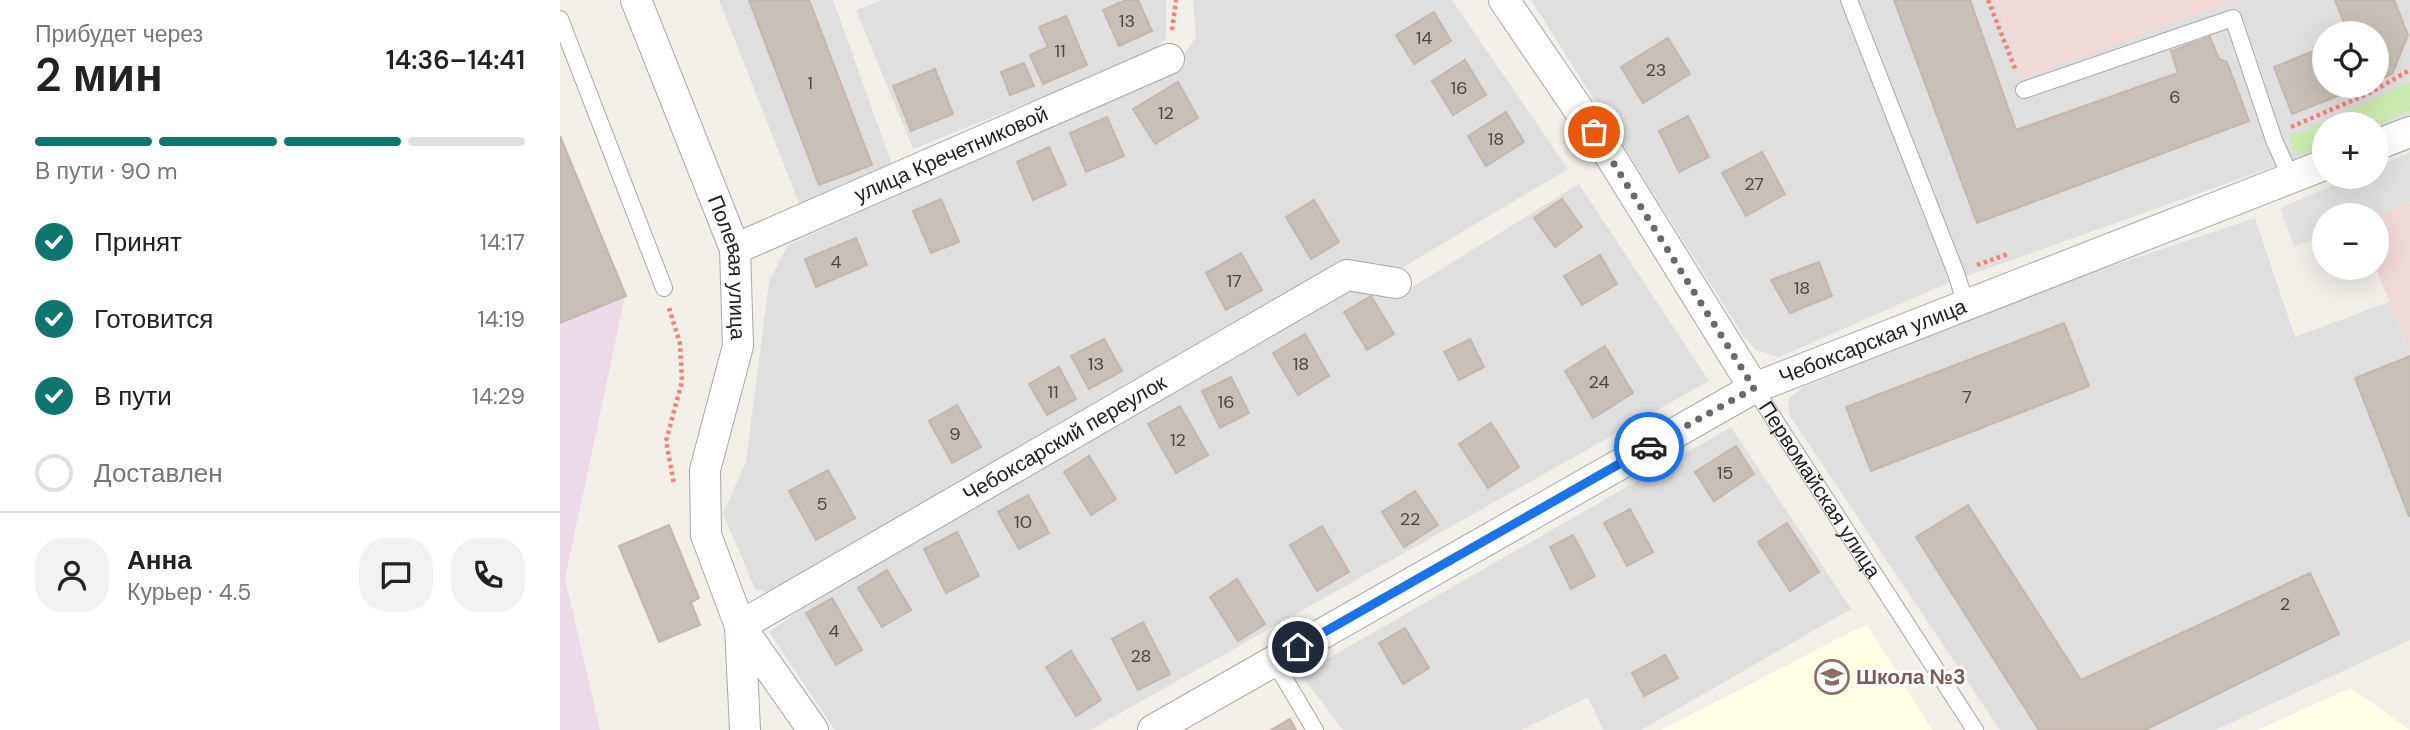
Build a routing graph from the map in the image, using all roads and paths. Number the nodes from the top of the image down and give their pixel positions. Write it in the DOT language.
graph roads {
  1 [pos="636,0"];
  2 [pos="1504,0"];
  3 [pos="1849,0"];
  4 [pos="1988,0"];
  5 [pos="560,19"];
  6 [pos="1169,59"];
  7 [pos="2410,70"];
  8 [pos="2024,90"];
  9 [pos="2410,132"];
  10 [pos="2274,140"];
  11 [pos="2389,140"];
  12 [pos="2312,170"];
  13 [pos="2291,178"];
  14 [pos="735,249"];
  15 [pos="2020,250"];
  16 [pos="1956,273"];
  17 [pos="1396,283"];
  18 [pos="664,288"];
  19 [pos="1966,305"];
  20 [pos="1754,388"];
  21 [pos="676,496"];
  22 [pos="740,626"];
  23 [pos="1274,661"];
  24 [pos="745,730"];
  25 [pos="813,730"];
  26 [pos="1153,730"];
  27 [pos="1315,730"];
  28 [pos="1975,730"];
  1 -- 14 [label="street, Полевая улица"];
  2 -- 20 [label="street, Первомайская улица"];
  3 -- 16 [label="lane"];
  4 -- 8 [label="path"];
  5 -- 18 [label="lane"];
  6 -- 14 [label="street, улица Кречетниковой"];
  7 -- 10 [label="path"];
  8 -- 10 [label="lane"];
  9 -- 11 [label="street"];
  10 -- 13 [label="lane"];
  12 -- 13 [label="street, Чебоксарская улица"];
  13 -- 19 [label="street, Чебоксарская улица"];
  14 -- 22 [label="street, Полевая улица"];
  15 -- 16 [label="path"];
  16 -- 19 [label="lane"];
  17 -- 22 [label="street, Чебоксарский переулок"];
  18 -- 21 [label="path"];
  19 -- 20 [label="street, Чебоксарская улица"];
  20 -- 23 [label="street, Чебоксарская улица"];
  20 -- 28 [label="lane, Первомайская улица"];
  22 -- 24 [label="street, Полевая улица"];
  22 -- 25 [label="street, Полевая улица"];
  23 -- 26 [label="street, Чебоксарская улица"];
  23 -- 27 [label="lane"];
}
